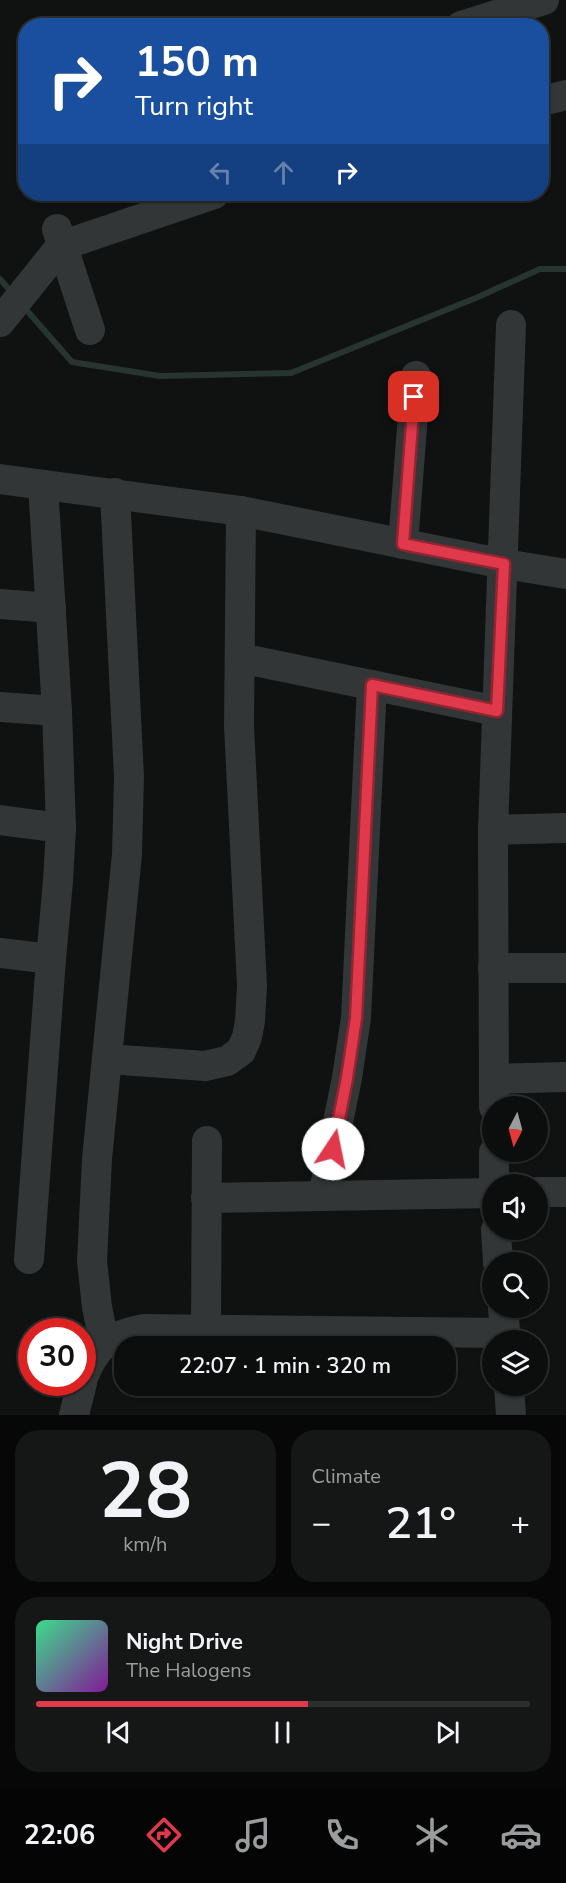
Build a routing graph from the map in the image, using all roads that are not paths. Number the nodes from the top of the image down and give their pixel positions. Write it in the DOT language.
graph roads {
  1 [pos="544,0"];
  2 [pos="487,18"];
  3 [pos="566,95"];
  4 [pos="549,99"];
  5 [pos="189,201"];
  6 [pos="59,238"];
  7 [pos="0,322"];
  8 [pos="511,325"];
  9 [pos="90,330"];
  10 [pos="416,376"];
  11 [pos="0,479"];
  12 [pos="43,484"];
  13 [pos="115,493"];
  14 [pos="241,511"];
  15 [pos="403,544"];
  16 [pos="504,564"];
  17 [pos="566,574"];
  18 [pos="0,604"];
  19 [pos="51,608"];
  20 [pos="240,658"];
  21 [pos="372,685"];
  22 [pos="0,707"];
  23 [pos="57,711"];
  24 [pos="497,711"];
  25 [pos="0,820"];
  26 [pos="61,828"];
  27 [pos="566,828"];
  28 [pos="492,830"];
  29 [pos="0,953"];
  30 [pos="51,959"];
  31 [pos="493,968"];
  32 [pos="566,968"];
  33 [pos="108,1059"];
  34 [pos="566,1077"];
  35 [pos="494,1093"];
  36 [pos="207,1141"];
  37 [pos="548,1192"];
  38 [pos="566,1192"];
  39 [pos="482,1193"];
  40 [pos="323,1196"];
  41 [pos="206,1198"];
  42 [pos="29,1259"];
  43 [pos="505,1327"];
  44 [pos="206,1330"];
  45 [pos="104,1342"];
  46 [pos="96,1352"];
  47 [pos="78,1396"];
  48 [pos="510,1396"];
  49 [pos="74,1415"];
  50 [pos="511,1415"];
  1 -- 2 [label="street"];
  3 -- 4 [label="street"];
  5 -- 6 [label="street"];
  6 -- 7 [label="street"];
  6 -- 9 [label="street"];
  8 -- 16 [label="street"];
  10 -- 15 [label="street"];
  11 -- 12 [label="street"];
  12 -- 13 [label="street"];
  12 -- 19 [label="street"];
  13 -- 14 [label="street"];
  13 -- 33 [label="street"];
  14 -- 15 [label="street"];
  14 -- 20 [label="street"];
  15 -- 16 [label="street"];
  16 -- 17 [label="street"];
  16 -- 24 [label="street"];
  18 -- 19 [label="street"];
  19 -- 23 [label="street"];
  20 -- 21 [label="street"];
  20 -- 33 [label="street"];
  21 -- 24 [label="street"];
  21 -- 40 [label="street"];
  22 -- 23 [label="street"];
  23 -- 26 [label="street"];
  24 -- 28 [label="street"];
  25 -- 26 [label="street"];
  26 -- 30 [label="street"];
  27 -- 28 [label="street"];
  28 -- 31 [label="street"];
  29 -- 30 [label="street"];
  30 -- 42 [label="street"];
  31 -- 32 [label="street"];
  31 -- 35 [label="street"];
  33 -- 45 [label="street"];
  34 -- 35 [label="street"];
  36 -- 41 [label="street"];
  37 -- 38 [label="street"];
  39 -- 40 [label="street"];
  40 -- 41 [label="street"];
  41 -- 44 [label="street"];
  43 -- 44 [label="street"];
  44 -- 45 [label="street"];
  45 -- 46 [label="street"];
  47 -- 49 [label="street"];
  48 -- 50 [label="street"];
}
